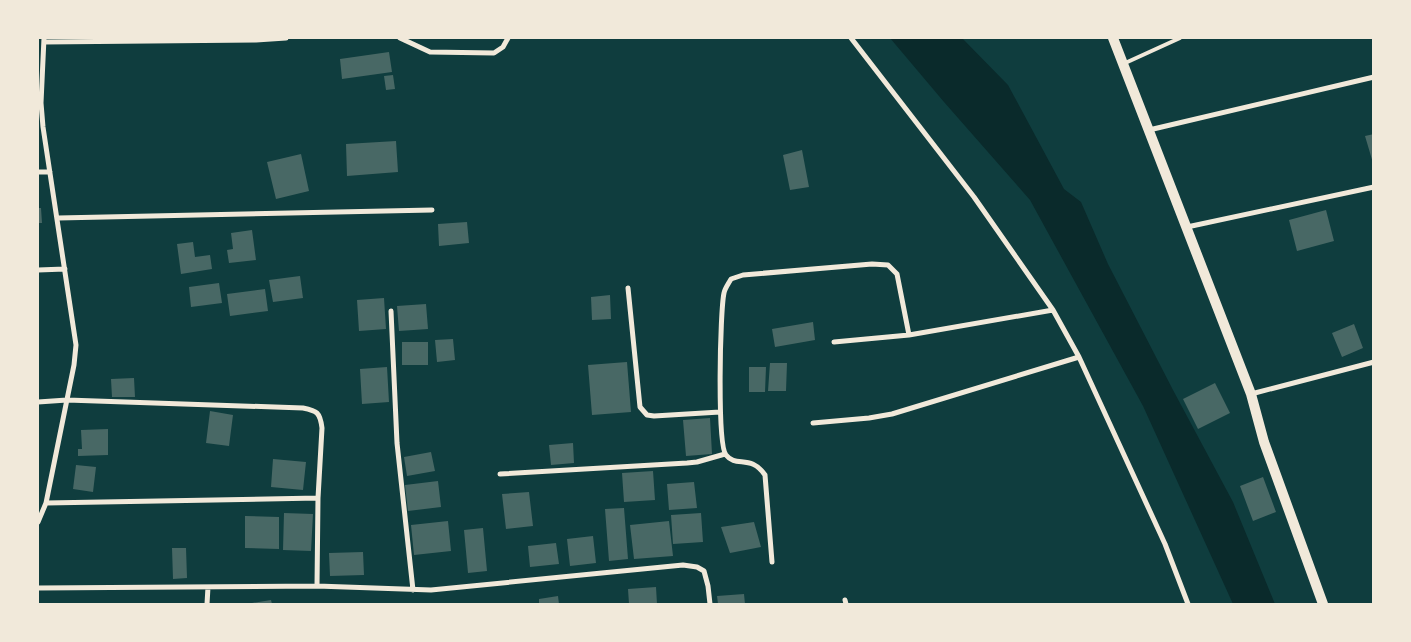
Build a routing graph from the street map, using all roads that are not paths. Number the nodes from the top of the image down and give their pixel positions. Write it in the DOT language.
graph roads {
  1 [pos="286,38"];
  2 [pos="400,38"];
  3 [pos="508,38"];
  4 [pos="851,38"];
  5 [pos="1113,38"];
  6 [pos="1180,38"];
  7 [pos="44,40"];
  8 [pos="1123,64"];
  9 [pos="1374,76"];
  10 [pos="1149,130"];
  11 [pos="38,172"];
  12 [pos="50,172"];
  13 [pos="1374,187"];
  14 [pos="432,210"];
  15 [pos="58,218"];
  16 [pos="1186,227"];
  17 [pos="65,269"];
  18 [pos="38,270"];
  19 [pos="628,288"];
  20 [pos="1053,310"];
  21 [pos="391,311"];
  22 [pos="909,335"];
  23 [pos="834,342"];
  24 [pos="1079,357"];
  25 [pos="1374,362"];
  26 [pos="1251,394"];
  27 [pos="67,400"];
  28 [pos="38,402"];
  29 [pos="720,412"];
  30 [pos="813,423"];
  31 [pos="725,454"];
  32 [pos="500,474"];
  33 [pos="318,498"];
  34 [pos="46,503"];
  35 [pos="38,522"];
  36 [pos="772,562"];
  37 [pos="208,586"];
  38 [pos="317,586"];
  39 [pos="38,588"];
  40 [pos="413,590"];
  41 [pos="207,604"];
  42 [pos="710,604"];
  43 [pos="1188,604"];
  44 [pos="1323,604"];
  1 -- 7 [label="street"];
  2 -- 3 [label="street"];
  4 -- 20 [label="street"];
  5 -- 8 [label="main road"];
  6 -- 8 [label="lane"];
  7 -- 12 [label="street"];
  8 -- 10 [label="main road"];
  9 -- 10 [label="street"];
  10 -- 16 [label="main road"];
  11 -- 12 [label="street"];
  12 -- 15 [label="street"];
  13 -- 16 [label="street"];
  14 -- 15 [label="street"];
  15 -- 17 [label="street"];
  16 -- 26 [label="main road"];
  17 -- 18 [label="street"];
  17 -- 27 [label="street"];
  19 -- 29 [label="street"];
  20 -- 22 [label="street"];
  20 -- 24 [label="street"];
  21 -- 40 [label="street"];
  22 -- 23 [label="street"];
  22 -- 29 [label="street"];
  24 -- 30 [label="street"];
  24 -- 43 [label="street"];
  25 -- 26 [label="street"];
  26 -- 44 [label="main road"];
  27 -- 28 [label="street"];
  27 -- 33 [label="street"];
  27 -- 34 [label="street"];
  29 -- 31 [label="street"];
  31 -- 32 [label="street"];
  31 -- 36 [label="street"];
  33 -- 34 [label="street"];
  33 -- 38 [label="street"];
  34 -- 35 [label="street"];
  37 -- 38 [label="street"];
  37 -- 39 [label="street"];
  37 -- 41 [label="street"];
  38 -- 40 [label="street"];
  40 -- 42 [label="street"];
}
